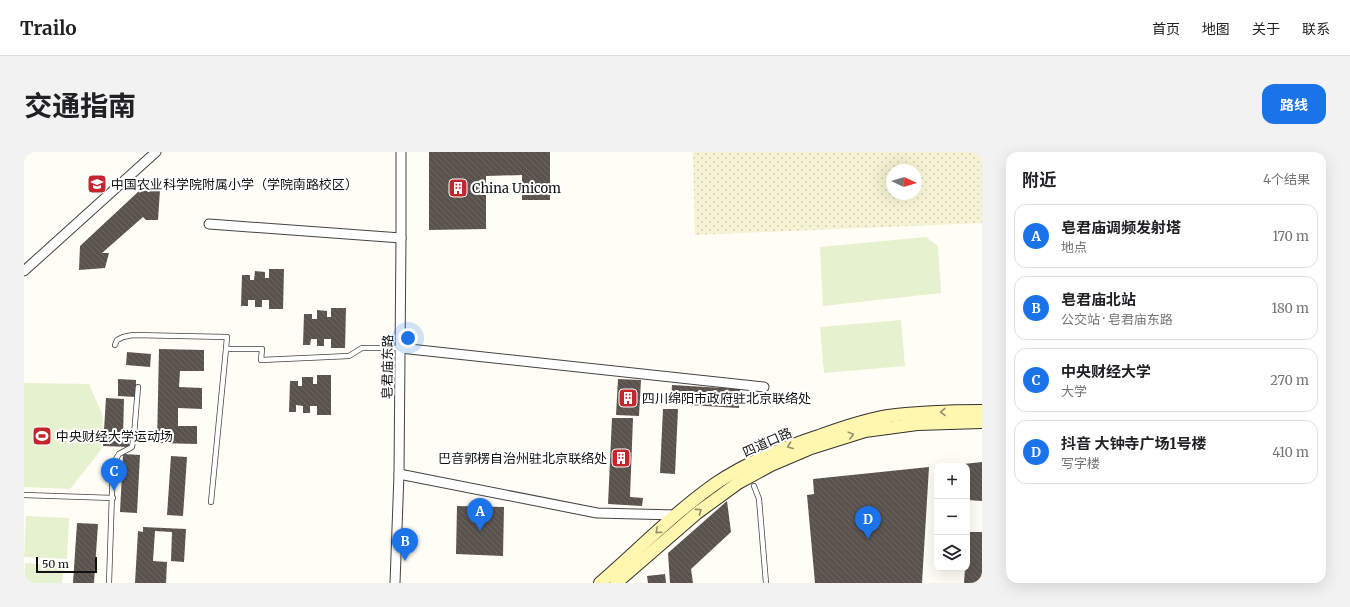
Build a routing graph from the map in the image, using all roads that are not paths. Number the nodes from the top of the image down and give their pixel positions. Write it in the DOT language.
graph roads {
  1 [pos="156,152"];
  2 [pos="401,152"];
  3 [pos="209,224"];
  4 [pos="401,238"];
  5 [pos="24,271"];
  6 [pos="116,345"];
  7 [pos="400,348"];
  8 [pos="226,349"];
  9 [pos="138,387"];
  10 [pos="764,387"];
  11 [pos="982,411"];
  12 [pos="982,422"];
  13 [pos="399,474"];
  14 [pos="754,486"];
  15 [pos="24,495"];
  16 [pos="113,498"];
  17 [pos="211,502"];
  18 [pos="676,515"];
  19 [pos="109,583"];
  20 [pos="395,583"];
  21 [pos="600,583"];
  22 [pos="616,583"];
  23 [pos="766,583"];
  1 -- 5 [label="street"];
  2 -- 4 [label="street, 皂君庙东路"];
  3 -- 4 [label="street"];
  4 -- 7 [label="street, 皂君庙东路"];
  6 -- 8 [label="lane"];
  7 -- 8 [label="lane"];
  7 -- 10 [label="street"];
  7 -- 13 [label="street, 皂君庙东路"];
  8 -- 17 [label="lane"];
  9 -- 16 [label="lane"];
  11 -- 18 [label="street, 四道口路, one-way"];
  22 -- 12 [label="street, 四道口路, one-way"];
  13 -- 18 [label="street"];
  13 -- 20 [label="street, 皂君庙东路"];
  14 -- 23 [label="lane"];
  15 -- 16 [label="lane"];
  16 -- 19 [label="lane"];
  18 -- 21 [label="street, 四道口路, one-way"];
}
